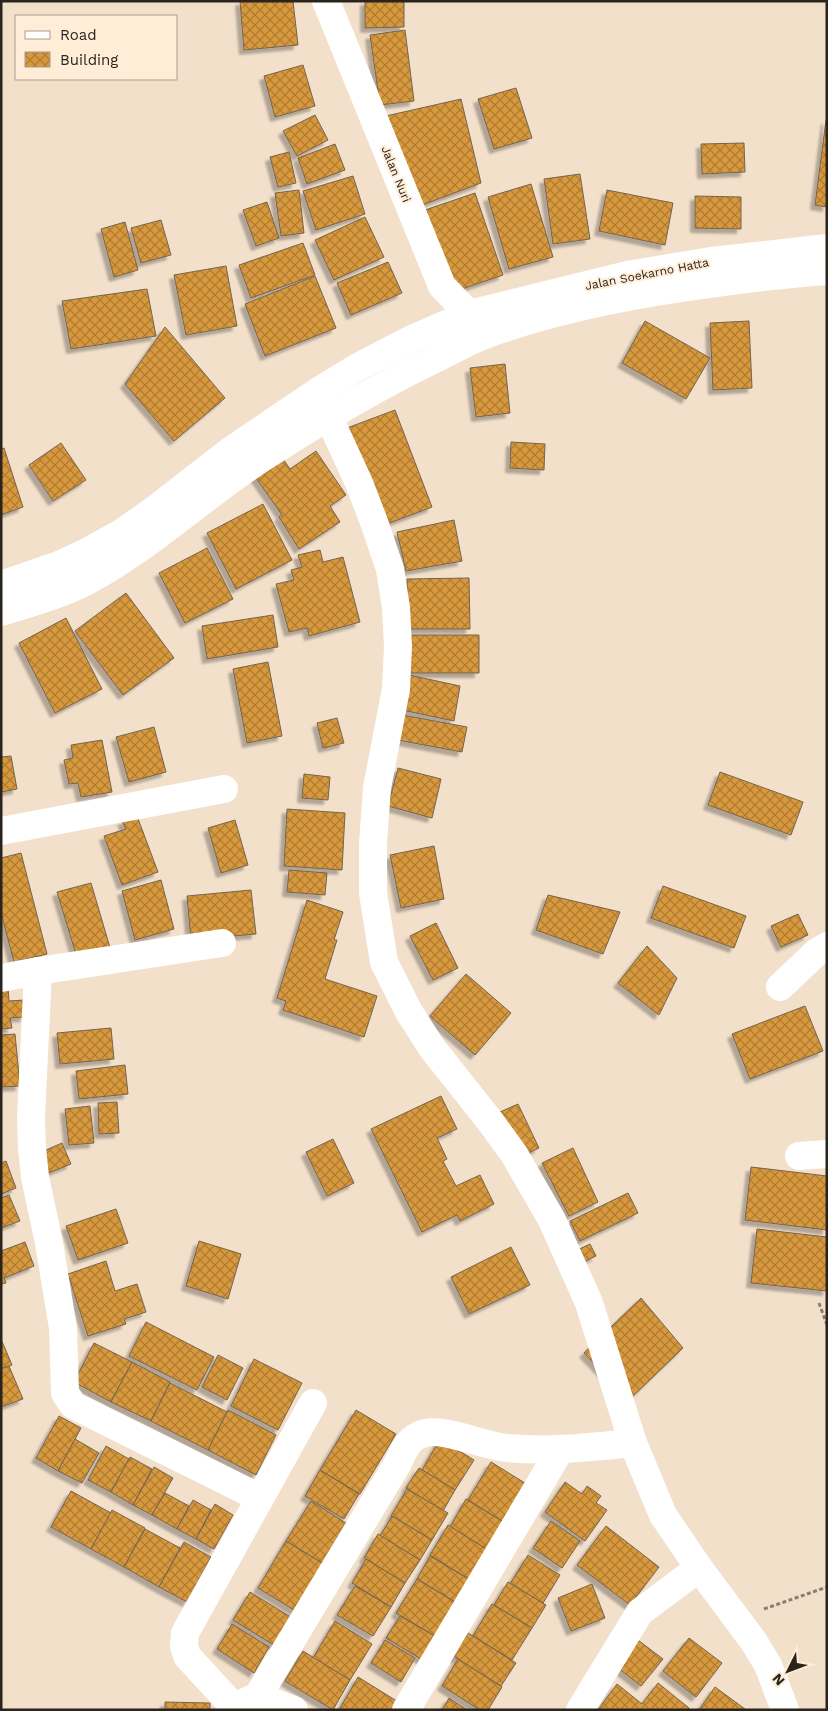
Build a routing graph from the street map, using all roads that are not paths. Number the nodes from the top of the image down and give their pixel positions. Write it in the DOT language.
graph roads {
  1 [pos="326,1"];
  2 [pos="827,248"];
  3 [pos="827,271"];
  4 [pos="474,325"];
  5 [pos="317,392"];
  6 [pos="330,417"];
  7 [pos="161,519"];
  8 [pos="131,540"];
  9 [pos="1,585"];
  10 [pos="1,612"];
  11 [pos="224,789"];
  12 [pos="1,831"];
  13 [pos="222,943"];
  14 [pos="827,946"];
  15 [pos="38,971"];
  16 [pos="1,978"];
  17 [pos="780,987"];
  18 [pos="827,1154"];
  19 [pos="799,1156"];
  20 [pos="314,1403"];
  21 [pos="633,1443"];
  22 [pos="560,1450"];
  23 [pos="260,1498"];
  24 [pos="699,1568"];
  25 [pos="242,1704"];
  26 [pos="778,1706"];
  27 [pos="294,1710"];
  28 [pos="406,1710"];
  29 [pos="580,1710"];
  1 -- 4 [label="street, Jalan Nuri"];
  2 -- 4 [label="street, Jalan Soekarno Hatta"];
  3 -- 4 [label="street, Jalan Soekarno Hatta"];
  4 -- 5 [label="street"];
  4 -- 6 [label="street"];
  5 -- 6 [label="street"];
  5 -- 7 [label="street"];
  6 -- 7 [label="street"];
  6 -- 21 [label="street"];
  7 -- 8 [label="street"];
  8 -- 9 [label="street"];
  8 -- 10 [label="street"];
  11 -- 12 [label="street"];
  13 -- 15 [label="street"];
  14 -- 17 [label="street"];
  15 -- 16 [label="street"];
  15 -- 23 [label="street"];
  18 -- 19 [label="street"];
  20 -- 23 [label="street"];
  21 -- 22 [label="street"];
  21 -- 24 [label="street"];
  22 -- 25 [label="street"];
  22 -- 28 [label="street"];
  23 -- 25 [label="street"];
  24 -- 26 [label="street"];
  24 -- 29 [label="street"];
  25 -- 27 [label="street"];
}
